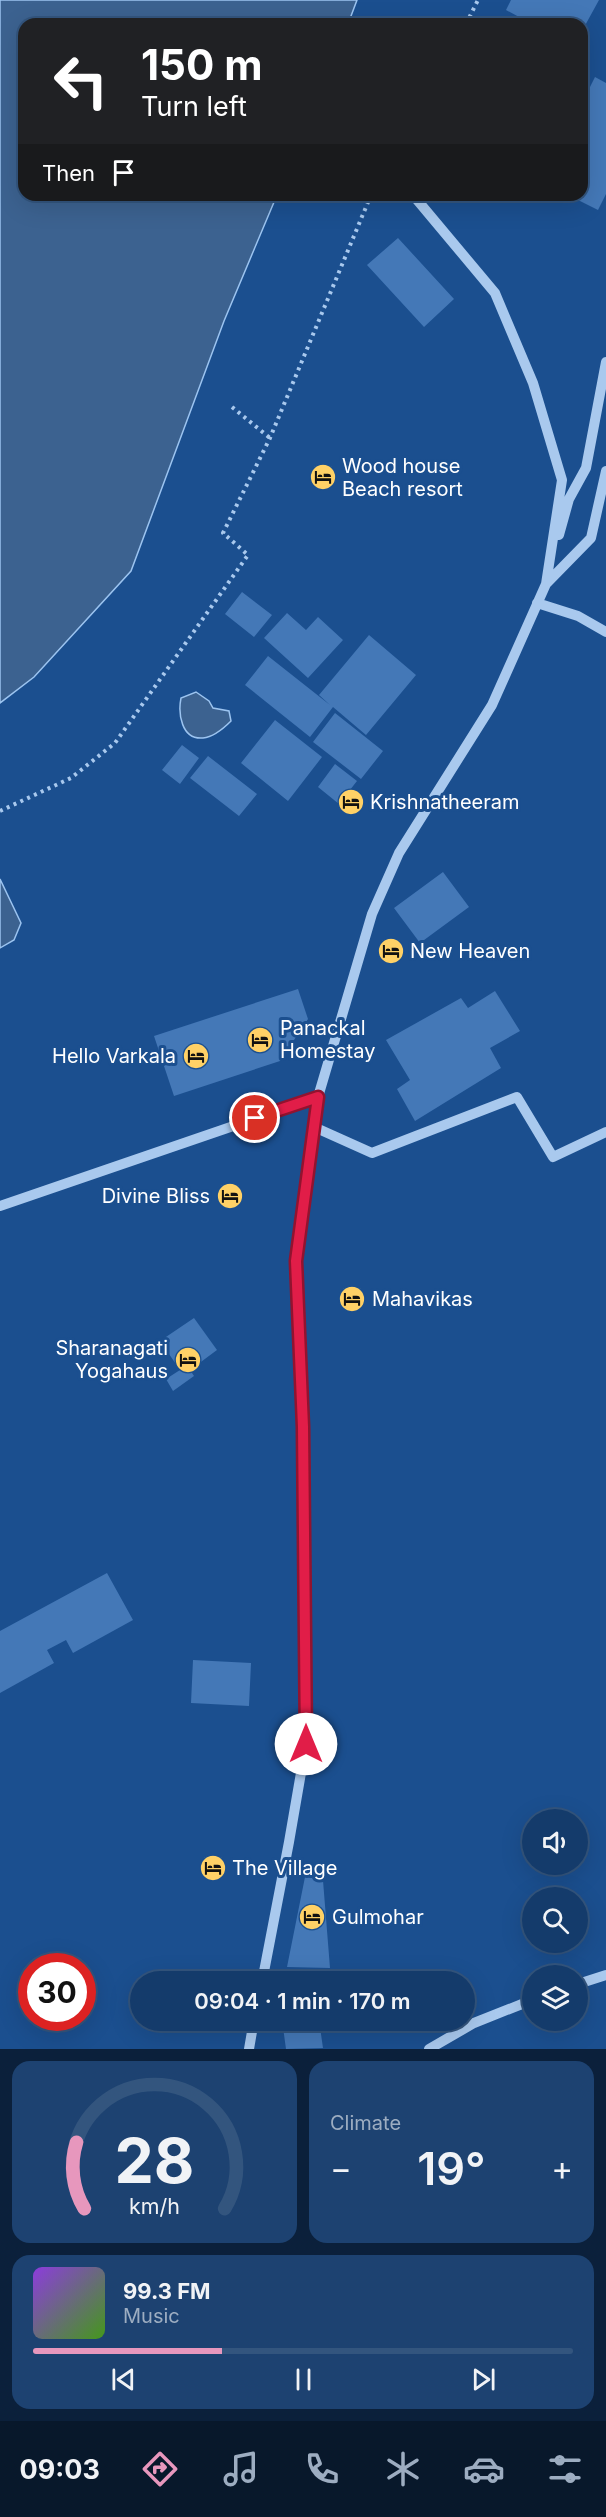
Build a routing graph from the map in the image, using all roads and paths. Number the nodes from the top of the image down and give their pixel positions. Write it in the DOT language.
graph roads {
  1 [pos="478,0"];
  2 [pos="469,18"];
  3 [pos="369,201"];
  4 [pos="418,201"];
  5 [pos="606,362"];
  6 [pos="232,407"];
  7 [pos="270,438"];
  8 [pos="606,471"];
  9 [pos="546,584"];
  10 [pos="537,603"];
  11 [pos="606,632"];
  12 [pos="0,811"];
  13 [pos="318,1097"];
  14 [pos="314,1127"];
  15 [pos="606,1132"];
  16 [pos="0,1206"];
  17 [pos="264,1971"];
  18 [pos="606,1975"];
  19 [pos="588,1981"];
  20 [pos="522,2004"];
  21 [pos="252,2031"];
  22 [pos="249,2049"];
  23 [pos="429,2049"];
  1 -- 2 [label="path"];
  3 -- 7 [label="path"];
  4 -- 9 [label="street"];
  5 -- 9 [label="street"];
  6 -- 7 [label="path"];
  7 -- 12 [label="path"];
  8 -- 9 [label="street"];
  9 -- 10 [label="street"];
  10 -- 11 [label="street"];
  10 -- 13 [label="street"];
  13 -- 14 [label="street"];
  13 -- 16 [label="street"];
  14 -- 15 [label="street"];
  14 -- 17 [label="street"];
  18 -- 19 [label="street"];
  20 -- 23 [label="street"];
  21 -- 22 [label="street"];
}
